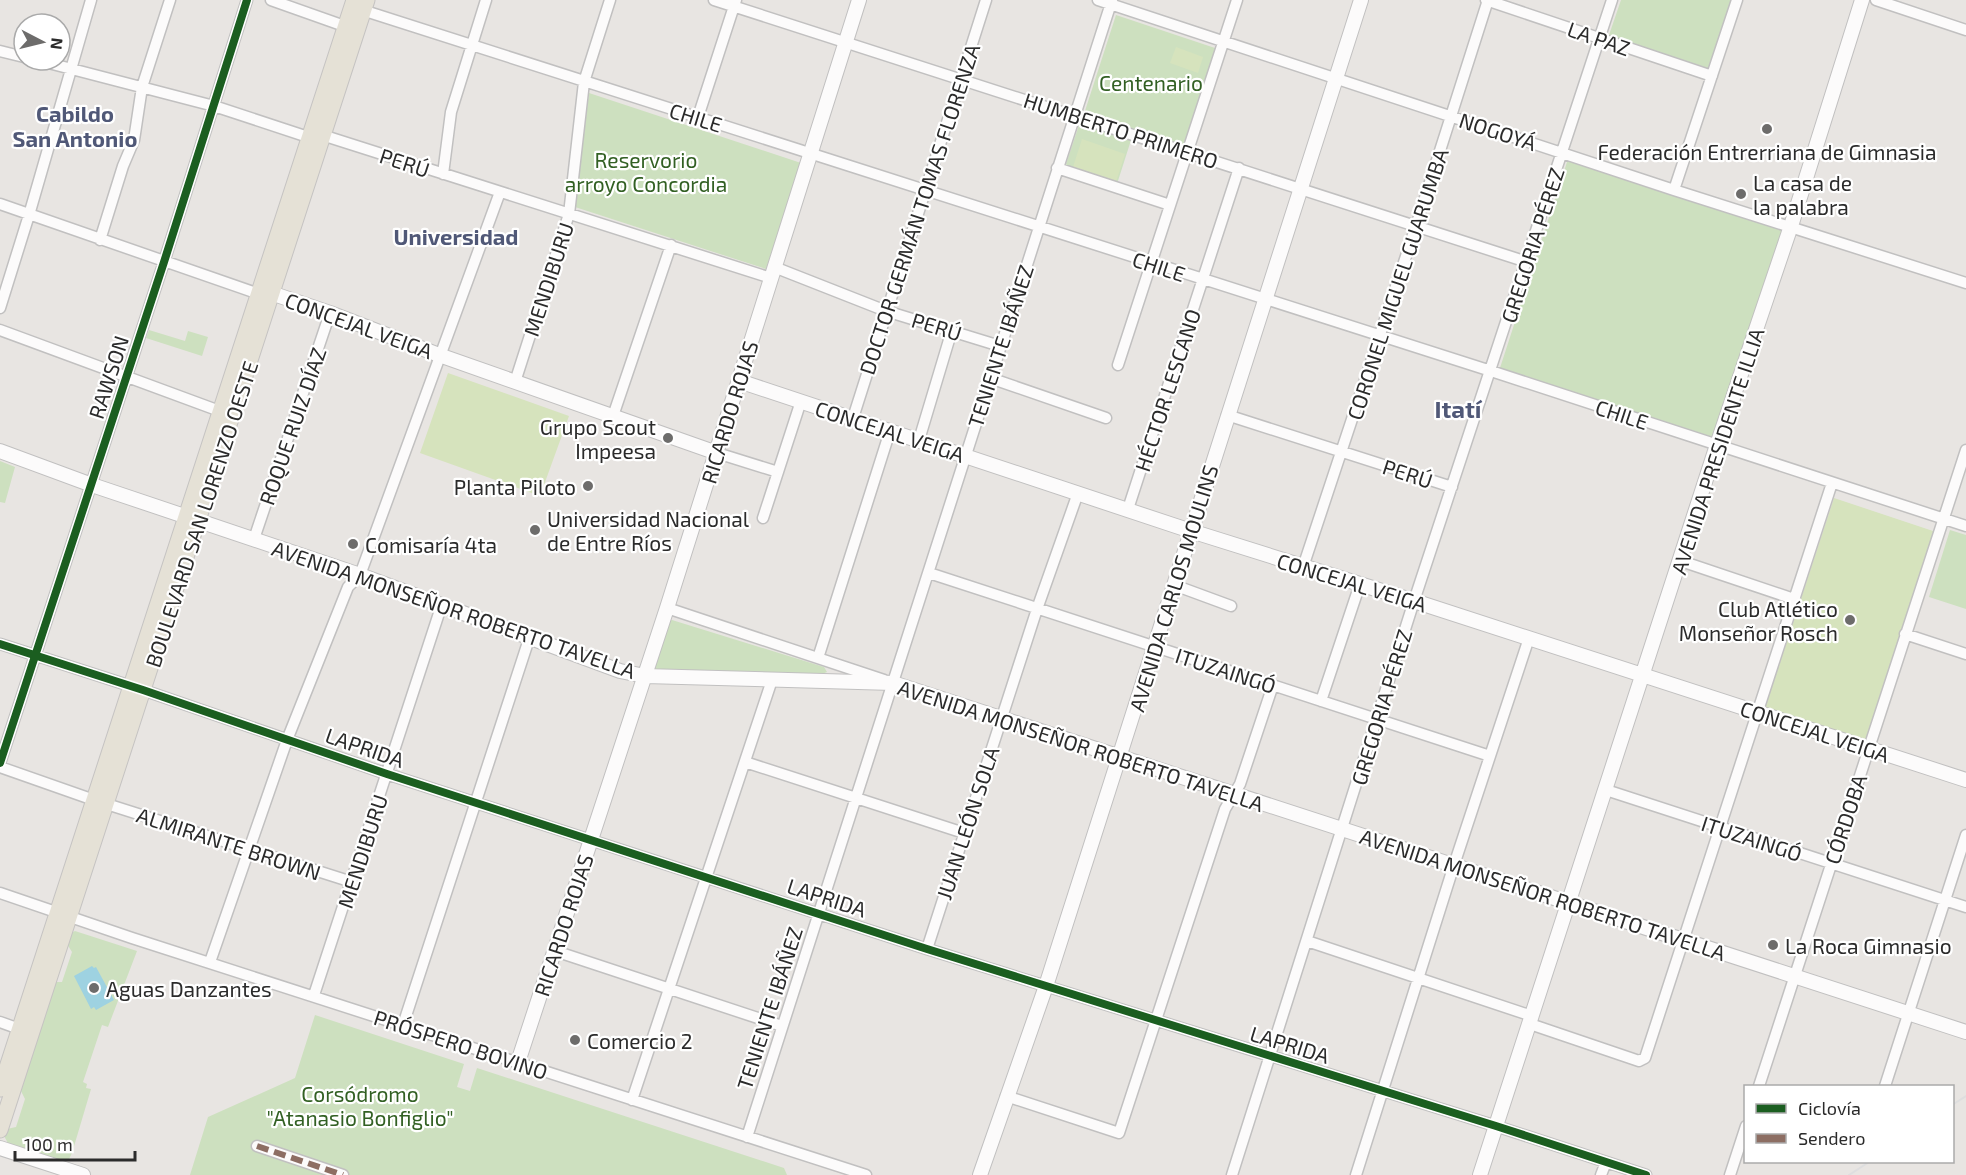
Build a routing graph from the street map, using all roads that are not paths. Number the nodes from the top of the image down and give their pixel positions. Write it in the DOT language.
graph roads {
  1 [pos="92,0"];
  2 [pos="170,0"];
  3 [pos="247,0"];
  4 [pos="271,0"];
  5 [pos="486,0"];
  6 [pos="610,0"];
  7 [pos="714,0"];
  8 [pos="860,0"];
  9 [pos="986,0"];
  10 [pos="1098,0"];
  11 [pos="1237,0"];
  12 [pos="1360,0"];
  13 [pos="1487,0"];
  14 [pos="1612,0"];
  15 [pos="1737,0"];
  16 [pos="1862,0"];
  17 [pos="1876,0"];
  18 [pos="1111,2"];
  19 [pos="735,3"];
  20 [pos="359,4"];
  21 [pos="351,28"];
  22 [pos="1966,30"];
  23 [pos="1600,38"];
  24 [pos="846,42"];
  25 [pos="1224,42"];
  26 [pos="471,47"];
  27 [pos="72,69"];
  28 [pos="71,72"];
  29 [pos="1712,76"];
  30 [pos="960,78"];
  31 [pos="1335,78"];
  32 [pos="584,82"];
  33 [pos="142,87"];
  34 [pos="214,106"];
  35 [pos="1074,115"];
  36 [pos="1451,116"];
  37 [pos="698,117"];
  38 [pos="315,136"];
  39 [pos="1187,152"];
  40 [pos="810,153"];
  41 [pos="1562,153"];
  42 [pos="1057,168"];
  43 [pos="1239,168"];
  44 [pos="443,174"];
  45 [pos="1299,188"];
  46 [pos="925,190"];
  47 [pos="1674,190"];
  48 [pos="500,192"];
  49 [pos="0,204"];
  50 [pos="1170,205"];
  51 [pos="569,214"];
  52 [pos="29,215"];
  53 [pos="1416,226"];
  54 [pos="1791,226"];
  55 [pos="1039,227"];
  56 [pos="100,240"];
  57 [pos="671,245"];
  58 [pos="164,262"];
  59 [pos="1527,262"];
  60 [pos="1151,264"];
  61 [pos="773,273"];
  62 [pos="1204,280"];
  63 [pos="1966,283"];
  64 [pos="265,294"];
  65 [pos="1264,299"];
  66 [pos="0,308"];
  67 [pos="886,311"];
  68 [pos="330,313"];
  69 [pos="0,330"];
  70 [pos="952,330"];
  71 [pos="1380,335"];
  72 [pos="1000,346"];
  73 [pos="439,355"];
  74 [pos="1118,365"];
  75 [pos="1491,371"];
  76 [pos="126,377"];
  77 [pos="990,378"];
  78 [pos="739,381"];
  79 [pos="515,382"];
  80 [pos="801,401"];
  81 [pos="226,414"];
  82 [pos="1227,415"];
  83 [pos="613,416"];
  84 [pos="853,418"];
  85 [pos="1106,418"];
  86 [pos="890,431"];
  87 [pos="919,440"];
  88 [pos="1718,445"];
  89 [pos="1966,450"];
  90 [pos="0,451"];
  91 [pos="1342,451"];
  92 [pos="717,453"];
  93 [pos="965,455"];
  94 [pos="778,472"];
  95 [pos="1832,483"];
  96 [pos="92,485"];
  97 [pos="1452,487"];
  98 [pos="1078,493"];
  99 [pos="1128,509"];
  100 [pos="763,518"];
  101 [pos="192,519"];
  102 [pos="1944,519"];
  103 [pos="1966,526"];
  104 [pos="1191,531"];
  105 [pos="254,538"];
  106 [pos="1681,561"];
  107 [pos="1303,567"];
  108 [pos="928,573"];
  109 [pos="360,575"];
  110 [pos="1360,584"];
  111 [pos="1174,585"];
  112 [pos="1794,598"];
  113 [pos="1414,601"];
  114 [pos="442,604"];
  115 [pos="1231,606"];
  116 [pos="667,608"];
  117 [pos="1037,609"];
  118 [pos="1905,634"];
  119 [pos="530,636"];
  120 [pos="1529,638"];
  121 [pos="0,644"];
  122 [pos="1154,647"];
  123 [pos="1966,654"];
  124 [pos="36,656"];
  125 [pos="818,658"];
  126 [pos="1644,675"];
  127 [pos="645,676"];
  128 [pos="772,680"];
  129 [pos="892,683"];
  130 [pos="1273,685"];
  131 [pos="137,688"];
  132 [pos="1321,701"];
  133 [pos="1756,712"];
  134 [pos="1000,719"];
  135 [pos="1377,719"];
  136 [pos="287,740"];
  137 [pos="1868,748"];
  138 [pos="1490,756"];
  139 [pos="1119,758"];
  140 [pos="746,762"];
  141 [pos="0,765"];
  142 [pos="387,774"];
  143 [pos="1966,780"];
  144 [pos="1606,790"];
  145 [pos="1233,795"];
  146 [pos="855,798"];
  147 [pos="100,802"];
  148 [pos="476,802"];
  149 [pos="1718,827"];
  150 [pos="1342,829"];
  151 [pos="964,833"];
  152 [pos="1966,835"];
  153 [pos="591,839"];
  154 [pos="249,849"];
  155 [pos="1830,863"];
  156 [pos="1454,866"];
  157 [pos="706,877"];
  158 [pos="352,882"];
  159 [pos="0,893"];
  160 [pos="1944,901"];
  161 [pos="1569,903"];
  162 [pos="1966,907"];
  163 [pos="819,913"];
  164 [pos="63,914"];
  165 [pos="1682,939"];
  166 [pos="1307,941"];
  167 [pos="927,949"];
  168 [pos="555,951"];
  169 [pos="210,962"];
  170 [pos="1794,976"];
  171 [pos="1418,977"];
  172 [pos="1046,986"];
  173 [pos="668,988"];
  174 [pos="314,995"];
  175 [pos="1909,1013"];
  176 [pos="1157,1020"];
  177 [pos="1531,1020"];
  178 [pos="0,1022"];
  179 [pos="403,1025"];
  180 [pos="782,1026"];
  181 [pos="25,1031"];
  182 [pos="1966,1032"];
  183 [pos="1270,1057"];
  184 [pos="518,1062"];
  185 [pos="1760,1085"];
  186 [pos="1886,1085"];
  187 [pos="0,1089"];
  188 [pos="1383,1091"];
  189 [pos="1006,1096"];
  190 [pos="632,1100"];
  191 [pos="1496,1126"];
  192 [pos="0,1130"];
  193 [pos="1744,1132"];
  194 [pos="747,1137"];
  195 [pos="257,1146"];
  196 [pos="0,1148"];
  197 [pos="1606,1162"];
  198 [pos="83,1175"];
  199 [pos="344,1175"];
  200 [pos="866,1175"];
  201 [pos="980,1175"];
  202 [pos="1232,1175"];
  203 [pos="1356,1175"];
  204 [pos="1480,1175"];
  205 [pos="1601,1175"];
  206 [pos="1646,1175"];
  207 [pos="1730,1175"];
  1 -- 27 [label="street"];
  2 -- 33 [label="street"];
  3 -- 34 [label="street, RAWSON"];
  4 -- 21 [label="street"];
  5 -- 26 [label="street"];
  6 -- 32 [label="street, MENDIBURU"];
  7 -- 19 [label="street, HUMBERTO PRIMERO"];
  8 -- 24 [label="street, RICARDO ROJAS"];
  9 -- 30 [label="street, DOCTOR GERMÁN TOMAS FLORENZA"];
  10 -- 18 [label="street, NOGOYÁ"];
  11 -- 25 [label="street"];
  12 -- 31 [label="street, AVENIDA CARLOS MOULINS"];
  13 -- 23 [label="street, LA PAZ"];
  13 -- 36 [label="street, CORONEL MIGUEL GUARUMBA"];
  14 -- 23 [label="street, GREGORIA PÉREZ"];
  15 -- 29 [label="street"];
  16 -- 54 [label="street, AVENIDA PRESIDENTE ILLIA"];
  17 -- 22 [label="street"];
  18 -- 25 [label="street, NOGOYÁ"];
  18 -- 35 [label="street, TENIENTE IBÁÑEZ"];
  19 -- 24 [label="street, HUMBERTO PRIMERO"];
  19 -- 37 [label="street"];
  20 -- 21 [label="main road, BOULEVARD SAN LORENZO OESTE"];
  20 -- 26 [label="street, CHILE"];
  21 -- 38 [label="main road, BOULEVARD SAN LORENZO OESTE"];
  23 -- 29 [label="street, LA PAZ"];
  23 -- 41 [label="street, GREGORIA PÉREZ"];
  24 -- 30 [label="street, HUMBERTO PRIMERO"];
  24 -- 40 [label="street, RICARDO ROJAS"];
  25 -- 31 [label="street, NOGOYÁ"];
  25 -- 39 [label="street"];
  26 -- 32 [label="street, CHILE"];
  26 -- 44 [label="street"];
  27 -- 33 [label="street, PERÚ"];
  28 -- 52 [label="street"];
  29 -- 47 [label="street"];
  30 -- 35 [label="street, HUMBERTO PRIMERO"];
  30 -- 46 [label="street, DOCTOR GERMÁN TOMAS FLORENZA"];
  31 -- 36 [label="street, NOGOYÁ"];
  31 -- 45 [label="street, AVENIDA CARLOS MOULINS"];
  32 -- 37 [label="street, CHILE"];
  32 -- 51 [label="street, MENDIBURU"];
  33 -- 34 [label="street, PERÚ"];
  33 -- 56 [label="street"];
  34 -- 38 [label="street, PERÚ"];
  34 -- 58 [label="street, RAWSON"];
  35 -- 39 [label="street, HUMBERTO PRIMERO"];
  35 -- 42 [label="street, TENIENTE IBÁÑEZ"];
  36 -- 41 [label="street, NOGOYÁ"];
  36 -- 53 [label="street, CORONEL MIGUEL GUARUMBA"];
  37 -- 40 [label="street, CHILE"];
  38 -- 44 [label="street, PERÚ"];
  38 -- 64 [label="main road, BOULEVARD SAN LORENZO OESTE"];
  39 -- 43 [label="street, HUMBERTO PRIMERO"];
  39 -- 50 [label="street"];
  40 -- 46 [label="street, CHILE"];
  40 -- 61 [label="street, RICARDO ROJAS"];
  41 -- 47 [label="street, NOGOYÁ"];
  41 -- 59 [label="street, GREGORIA PÉREZ"];
  42 -- 50 [label="street"];
  42 -- 55 [label="street, TENIENTE IBÁÑEZ"];
  43 -- 45 [label="street, HUMBERTO PRIMERO"];
  43 -- 62 [label="street, HÉCTOR LESCANO"];
  44 -- 48 [label="street, PERÚ"];
  45 -- 53 [label="street, HUMBERTO PRIMERO"];
  45 -- 65 [label="street, AVENIDA CARLOS MOULINS"];
  46 -- 55 [label="street, CHILE"];
  46 -- 67 [label="street, DOCTOR GERMÁN TOMAS FLORENZA"];
  47 -- 54 [label="street, NOGOYÁ"];
  48 -- 51 [label="street, PERÚ"];
  48 -- 73 [label="street"];
  49 -- 52 [label="street, CONCEJAL VEIGA"];
  50 -- 60 [label="street"];
  51 -- 57 [label="street, PERÚ"];
  51 -- 79 [label="street, MENDIBURU"];
  52 -- 56 [label="street, CONCEJAL VEIGA"];
  52 -- 66 [label="street"];
  53 -- 59 [label="street, HUMBERTO PRIMERO"];
  53 -- 71 [label="street, CORONEL MIGUEL GUARUMBA"];
  54 -- 63 [label="street, NOGOYÁ"];
  54 -- 88 [label="street, AVENIDA PRESIDENTE ILLIA"];
  55 -- 60 [label="street, CHILE"];
  55 -- 72 [label="street, TENIENTE IBÁÑEZ"];
  56 -- 58 [label="street, CONCEJAL VEIGA"];
  57 -- 61 [label="street, PERÚ"];
  57 -- 83 [label="street"];
  58 -- 64 [label="street, CONCEJAL VEIGA"];
  58 -- 76 [label="street, RAWSON"];
  59 -- 75 [label="street, GREGORIA PÉREZ"];
  60 -- 62 [label="street, CHILE"];
  60 -- 74 [label="street"];
  61 -- 67 [label="street, PERÚ"];
  61 -- 78 [label="street, RICARDO ROJAS"];
  62 -- 65 [label="street, CHILE"];
  62 -- 99 [label="street, HÉCTOR LESCANO"];
  64 -- 68 [label="street, CONCEJAL VEIGA"];
  64 -- 81 [label="main road, BOULEVARD SAN LORENZO OESTE"];
  65 -- 71 [label="street, CHILE"];
  65 -- 82 [label="street, AVENIDA CARLOS MOULINS"];
  67 -- 70 [label="street, PERÚ"];
  67 -- 84 [label="street, DOCTOR GERMÁN TOMAS FLORENZA"];
  68 -- 73 [label="street, CONCEJAL VEIGA"];
  68 -- 105 [label="street, ROQUE RUIZ DÍAZ"];
  69 -- 76 [label="street"];
  70 -- 72 [label="street, PERÚ"];
  70 -- 87 [label="street"];
  71 -- 75 [label="street, CHILE"];
  71 -- 91 [label="street, CORONEL MIGUEL GUARUMBA"];
  72 -- 77 [label="street, TENIENTE IBÁÑEZ"];
  73 -- 79 [label="street, CONCEJAL VEIGA"];
  73 -- 109 [label="street"];
  75 -- 88 [label="street, CHILE"];
  75 -- 97 [label="street, GREGORIA PÉREZ"];
  76 -- 81 [label="street"];
  76 -- 96 [label="street, RAWSON"];
  77 -- 85 [label="street"];
  77 -- 93 [label="street, TENIENTE IBÁÑEZ"];
  78 -- 80 [label="street, CONCEJAL VEIGA"];
  78 -- 92 [label="street, RICARDO ROJAS"];
  79 -- 83 [label="street, CONCEJAL VEIGA"];
  80 -- 84 [label="street, CONCEJAL VEIGA"];
  80 -- 94 [label="street"];
  81 -- 101 [label="main road, BOULEVARD SAN LORENZO OESTE"];
  82 -- 91 [label="street, PERÚ"];
  82 -- 104 [label="street, AVENIDA CARLOS MOULINS"];
  83 -- 92 [label="street, CONCEJAL VEIGA"];
  84 -- 86 [label="street, CONCEJAL VEIGA"];
  86 -- 87 [label="street, CONCEJAL VEIGA"];
  86 -- 125 [label="street"];
  87 -- 93 [label="street, CONCEJAL VEIGA"];
  88 -- 95 [label="street, CHILE"];
  88 -- 106 [label="street, AVENIDA PRESIDENTE ILLIA"];
  89 -- 102 [label="street, CÓRDOBA"];
  90 -- 96 [label="street, AVENIDA MONSEÑOR ROBERTO TAVELLA"];
  91 -- 97 [label="street, PERÚ"];
  91 -- 107 [label="street, CORONEL MIGUEL GUARUMBA"];
  92 -- 94 [label="street"];
  92 -- 116 [label="street, RICARDO ROJAS"];
  93 -- 98 [label="street, CONCEJAL VEIGA"];
  93 -- 108 [label="street, TENIENTE IBÁÑEZ"];
  94 -- 100 [label="street"];
  95 -- 102 [label="street, CHILE"];
  95 -- 112 [label="street"];
  96 -- 101 [label="street, AVENIDA MONSEÑOR ROBERTO TAVELLA"];
  96 -- 124 [label="street, RAWSON"];
  97 -- 113 [label="street, GREGORIA PÉREZ"];
  98 -- 99 [label="street, CONCEJAL VEIGA"];
  98 -- 117 [label="street, JUAN LEÓN SOLA"];
  99 -- 104 [label="street, CONCEJAL VEIGA"];
  101 -- 105 [label="street, AVENIDA MONSEÑOR ROBERTO TAVELLA"];
  101 -- 131 [label="main road, BOULEVARD SAN LORENZO OESTE"];
  102 -- 103 [label="street, CHILE"];
  102 -- 118 [label="street, CÓRDOBA"];
  104 -- 107 [label="street, CONCEJAL VEIGA"];
  104 -- 111 [label="street, AVENIDA CARLOS MOULINS"];
  105 -- 109 [label="street, AVENIDA MONSEÑOR ROBERTO TAVELLA"];
  106 -- 112 [label="street"];
  106 -- 126 [label="street, AVENIDA PRESIDENTE ILLIA"];
  107 -- 110 [label="street, CONCEJAL VEIGA"];
  108 -- 117 [label="street, ITUZAINGÓ"];
  108 -- 129 [label="street, TENIENTE IBÁÑEZ"];
  109 -- 114 [label="street, AVENIDA MONSEÑOR ROBERTO TAVELLA"];
  109 -- 136 [label="street"];
  110 -- 113 [label="street, CONCEJAL VEIGA"];
  110 -- 132 [label="street"];
  111 -- 115 [label="street"];
  111 -- 122 [label="street, AVENIDA CARLOS MOULINS"];
  112 -- 133 [label="street"];
  113 -- 120 [label="street, CONCEJAL VEIGA"];
  113 -- 135 [label="street, GREGORIA PÉREZ"];
  114 -- 119 [label="street, AVENIDA MONSEÑOR ROBERTO TAVELLA"];
  114 -- 142 [label="street, MENDIBURU"];
  116 -- 125 [label="street"];
  116 -- 127 [label="street, RICARDO ROJAS"];
  117 -- 122 [label="street, ITUZAINGÓ"];
  117 -- 134 [label="street, JUAN LEÓN SOLA"];
  118 -- 123 [label="street"];
  118 -- 137 [label="street, CÓRDOBA"];
  119 -- 127 [label="street, AVENIDA MONSEÑOR ROBERTO TAVELLA"];
  119 -- 148 [label="street"];
  120 -- 126 [label="street, CONCEJAL VEIGA"];
  120 -- 138 [label="street"];
  121 -- 124 [label="street, LAPRIDA"];
  122 -- 130 [label="street, ITUZAINGÓ"];
  122 -- 139 [label="street, AVENIDA CARLOS MOULINS"];
  124 -- 131 [label="street, LAPRIDA"];
  124 -- 141 [label="street, RAWSON"];
  125 -- 129 [label="street"];
  126 -- 133 [label="street, CONCEJAL VEIGA"];
  126 -- 144 [label="street, AVENIDA PRESIDENTE ILLIA"];
  127 -- 128 [label="street, AVENIDA MONSEÑOR ROBERTO TAVELLA"];
  127 -- 153 [label="street, RICARDO ROJAS"];
  128 -- 129 [label="street, AVENIDA MONSEÑOR ROBERTO TAVELLA"];
  128 -- 140 [label="street"];
  129 -- 134 [label="street, AVENIDA MONSEÑOR ROBERTO TAVELLA"];
  129 -- 146 [label="street, TENIENTE IBÁÑEZ"];
  130 -- 132 [label="street, ITUZAINGÓ"];
  130 -- 145 [label="street"];
  131 -- 136 [label="street, LAPRIDA"];
  131 -- 147 [label="main road, BOULEVARD SAN LORENZO OESTE"];
  132 -- 135 [label="street, ITUZAINGÓ"];
  133 -- 137 [label="street, CONCEJAL VEIGA"];
  133 -- 149 [label="street"];
  134 -- 139 [label="street, AVENIDA MONSEÑOR ROBERTO TAVELLA"];
  134 -- 151 [label="street, JUAN LEÓN SOLA"];
  135 -- 138 [label="street, ITUZAINGÓ"];
  135 -- 150 [label="street, GREGORIA PÉREZ"];
  136 -- 142 [label="street, LAPRIDA"];
  136 -- 154 [label="street"];
  137 -- 143 [label="street, CONCEJAL VEIGA"];
  137 -- 155 [label="street, CÓRDOBA"];
  138 -- 156 [label="street"];
  139 -- 145 [label="street, AVENIDA MONSEÑOR ROBERTO TAVELLA"];
  139 -- 172 [label="street, AVENIDA CARLOS MOULINS"];
  140 -- 146 [label="street"];
  140 -- 157 [label="street"];
  141 -- 147 [label="street, ALMIRANTE BROWN"];
  142 -- 148 [label="street, LAPRIDA"];
  142 -- 158 [label="street, MENDIBURU"];
  144 -- 149 [label="street, ITUZAINGÓ"];
  144 -- 161 [label="street, AVENIDA PRESIDENTE ILLIA"];
  145 -- 150 [label="street, AVENIDA MONSEÑOR ROBERTO TAVELLA"];
  145 -- 176 [label="street"];
  146 -- 151 [label="street"];
  146 -- 163 [label="street, TENIENTE IBÁÑEZ"];
  147 -- 154 [label="street, ALMIRANTE BROWN"];
  147 -- 164 [label="main road, BOULEVARD SAN LORENZO OESTE"];
  148 -- 153 [label="street, LAPRIDA"];
  148 -- 179 [label="street"];
  149 -- 155 [label="street, ITUZAINGÓ"];
  149 -- 165 [label="street"];
  150 -- 156 [label="street, AVENIDA MONSEÑOR ROBERTO TAVELLA"];
  150 -- 166 [label="street, GREGORIA PÉREZ"];
  151 -- 167 [label="street, JUAN LEÓN SOLA"];
  152 -- 160 [label="street"];
  153 -- 157 [label="street, LAPRIDA"];
  153 -- 168 [label="street, RICARDO ROJAS"];
  154 -- 158 [label="street, ALMIRANTE BROWN"];
  154 -- 169 [label="street"];
  155 -- 160 [label="street, ITUZAINGÓ"];
  155 -- 170 [label="street, CÓRDOBA"];
  156 -- 161 [label="street, AVENIDA MONSEÑOR ROBERTO TAVELLA"];
  156 -- 171 [label="street"];
  157 -- 163 [label="street, LAPRIDA"];
  157 -- 173 [label="street"];
  158 -- 174 [label="street, MENDIBURU"];
  159 -- 164 [label="street, PRÓSPERO BOVINO"];
  160 -- 162 [label="street, ITUZAINGÓ"];
  160 -- 175 [label="street"];
  161 -- 165 [label="street, AVENIDA MONSEÑOR ROBERTO TAVELLA"];
  161 -- 177 [label="street, AVENIDA PRESIDENTE ILLIA"];
  163 -- 167 [label="street, LAPRIDA"];
  163 -- 180 [label="street, TENIENTE IBÁÑEZ"];
  164 -- 169 [label="street, PRÓSPERO BOVINO"];
  164 -- 181 [label="main road, BOULEVARD SAN LORENZO OESTE"];
  165 -- 170 [label="street, AVENIDA MONSEÑOR ROBERTO TAVELLA"];
  165 -- 177 [label="street"];
  166 -- 171 [label="street"];
  166 -- 183 [label="street, GREGORIA PÉREZ"];
  167 -- 172 [label="street, LAPRIDA"];
  168 -- 173 [label="street"];
  168 -- 184 [label="street, RICARDO ROJAS"];
  169 -- 174 [label="street, PRÓSPERO BOVINO"];
  170 -- 175 [label="street, AVENIDA MONSEÑOR ROBERTO TAVELLA"];
  170 -- 185 [label="street, CÓRDOBA"];
  171 -- 177 [label="street"];
  171 -- 188 [label="street"];
  172 -- 176 [label="street, LAPRIDA"];
  172 -- 189 [label="street, AVENIDA CARLOS MOULINS"];
  173 -- 180 [label="street"];
  173 -- 190 [label="street"];
  174 -- 179 [label="street, PRÓSPERO BOVINO"];
  175 -- 182 [label="street, AVENIDA MONSEÑOR ROBERTO TAVELLA"];
  175 -- 186 [label="street"];
  176 -- 183 [label="street, LAPRIDA"];
  176 -- 189 [label="street"];
  177 -- 191 [label="street, AVENIDA PRESIDENTE ILLIA"];
  178 -- 181 [label="street"];
  179 -- 184 [label="street, PRÓSPERO BOVINO"];
  180 -- 194 [label="street, TENIENTE IBÁÑEZ"];
  181 -- 187 [label="main road, BOULEVARD SAN LORENZO OESTE"];
  181 -- 192 [label="main road, BOULEVARD SAN LORENZO OESTE"];
  183 -- 188 [label="street, LAPRIDA"];
  183 -- 202 [label="street, GREGORIA PÉREZ"];
  184 -- 190 [label="street, PRÓSPERO BOVINO"];
  188 -- 191 [label="street, LAPRIDA"];
  188 -- 203 [label="street"];
  189 -- 201 [label="street, AVENIDA CARLOS MOULINS"];
  190 -- 194 [label="street, PRÓSPERO BOVINO"];
  191 -- 197 [label="street, LAPRIDA"];
  191 -- 204 [label="street, AVENIDA PRESIDENTE ILLIA"];
  193 -- 207 [label="street"];
  194 -- 200 [label="street, PRÓSPERO BOVINO"];
  195 -- 199 [label="street"];
  196 -- 198 [label="street"];
  197 -- 205 [label="street"];
  197 -- 206 [label="street, LAPRIDA"];
}
